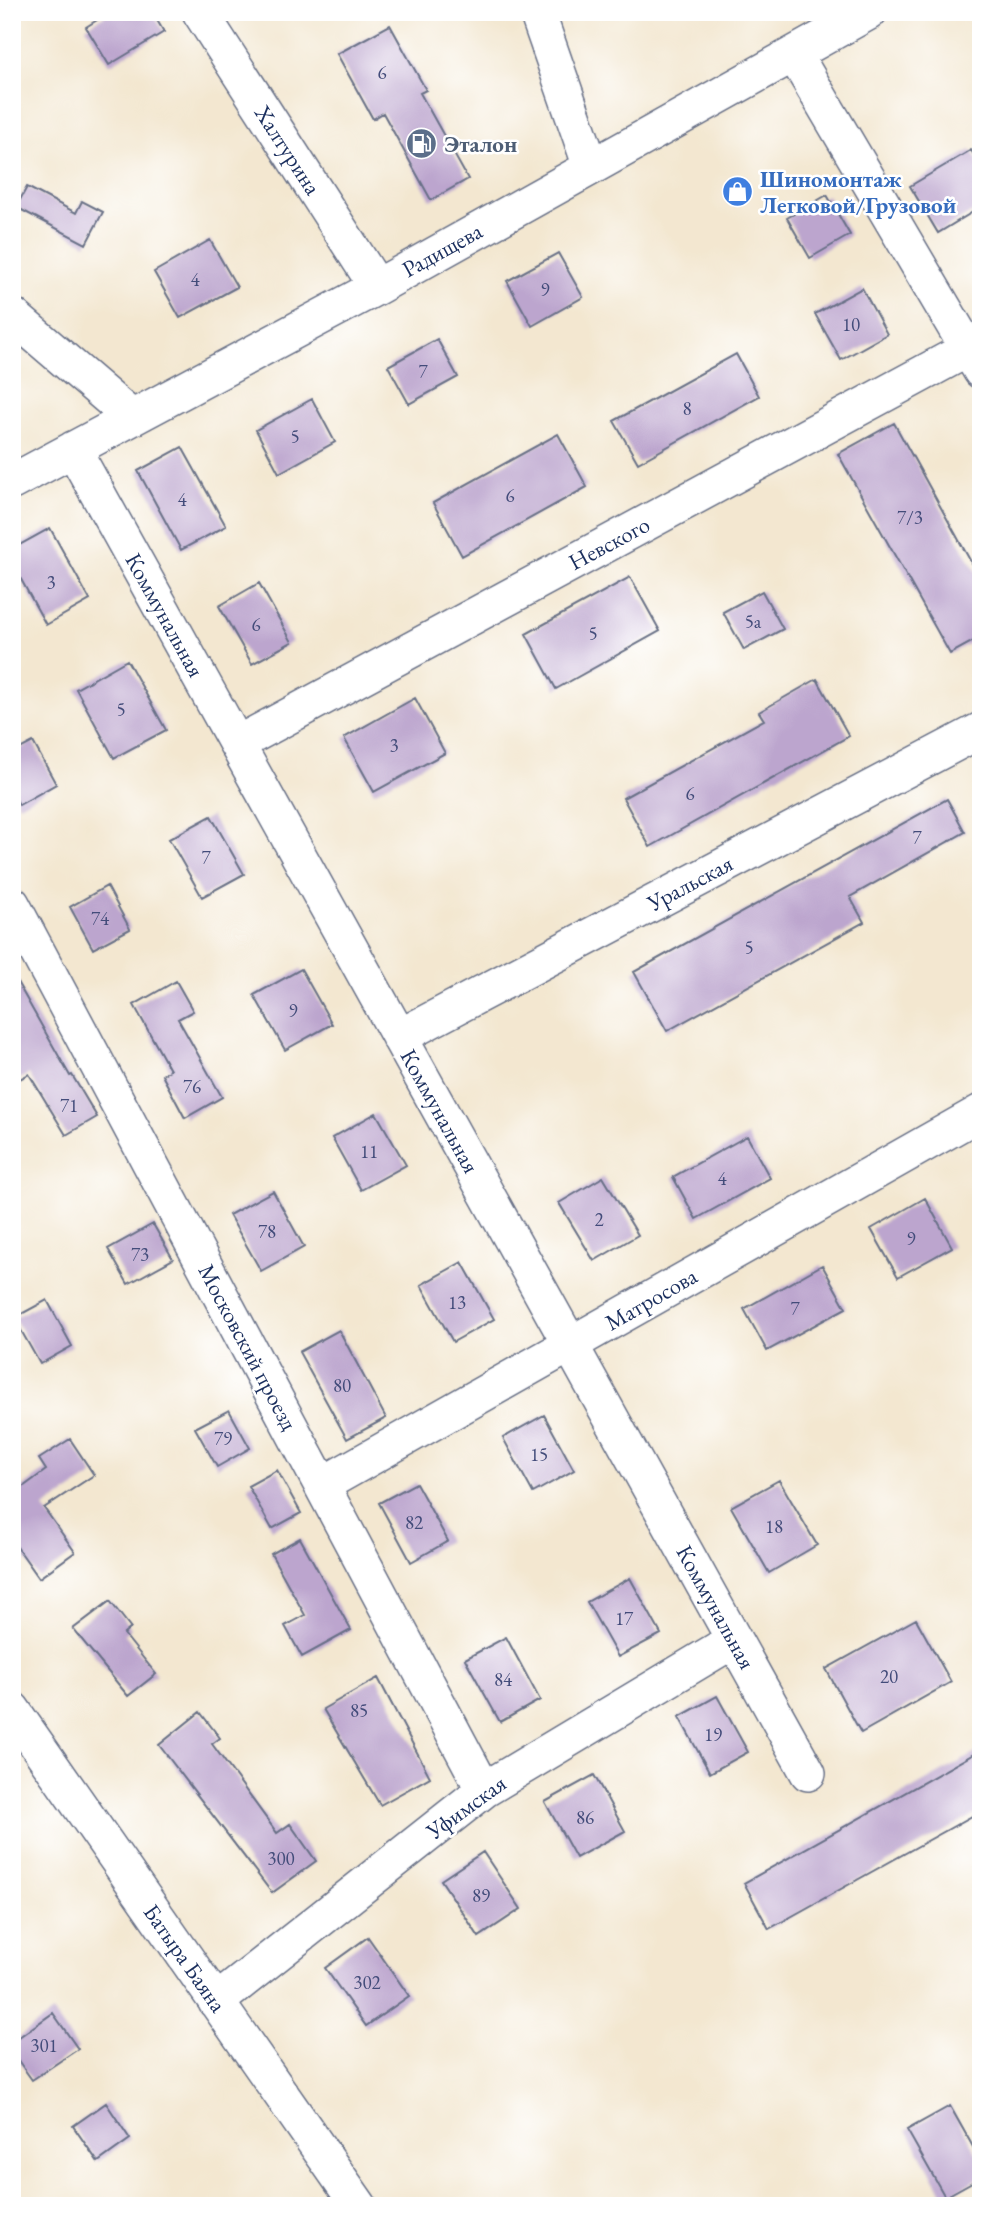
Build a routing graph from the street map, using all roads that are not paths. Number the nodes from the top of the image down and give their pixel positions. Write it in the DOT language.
graph roads {
  1 [pos="200,12"];
  2 [pos="537,12"];
  3 [pos="869,12"];
  4 [pos="794,54"];
  5 [pos="591,167"];
  6 [pos="377,287"];
  7 [pos="12,315"];
  8 [pos="977,354"];
  9 [pos="131,418"];
  10 [pos="73,449"];
  11 [pos="12,482"];
  12 [pos="981,730"];
  13 [pos="237,744"];
  14 [pos="12,904"];
  15 [pos="399,1037"];
  16 [pos="981,1112"];
  17 [pos="570,1345"];
  18 [pos="322,1485"];
  19 [pos="734,1640"];
  20 [pos="12,1709"];
  21 [pos="808,1773"];
  22 [pos="484,1790"];
  23 [pos="216,2002"];
  24 [pos="359,2206"];
  1 -- 6 [label="street, Халтурина"];
  2 -- 5 [label="street"];
  3 -- 4 [label="street, Радищева"];
  4 -- 5 [label="street, Радищева"];
  4 -- 8 [label="street"];
  5 -- 6 [label="street, Радищева"];
  6 -- 9 [label="street, Радищева"];
  7 -- 9 [label="street"];
  8 -- 13 [label="street, Невского"];
  9 -- 10 [label="street, Радищева"];
  10 -- 11 [label="street, Радищева"];
  10 -- 13 [label="street, Коммунальная"];
  12 -- 15 [label="street, Уральская"];
  13 -- 15 [label="street, Коммунальная"];
  14 -- 18 [label="street, Московский проезд"];
  15 -- 17 [label="street, Коммунальная"];
  16 -- 17 [label="street, Матросова"];
  17 -- 18 [label="street, Матросова"];
  17 -- 19 [label="street, Коммунальная"];
  18 -- 22 [label="street, Московский проезд"];
  19 -- 21 [label="street, Коммунальная"];
  19 -- 22 [label="street, Уфимская"];
  20 -- 23 [label="street, Батыра Баяна"];
  22 -- 23 [label="street, Уфимская"];
  23 -- 24 [label="street, Батыра Баяна"];
}
